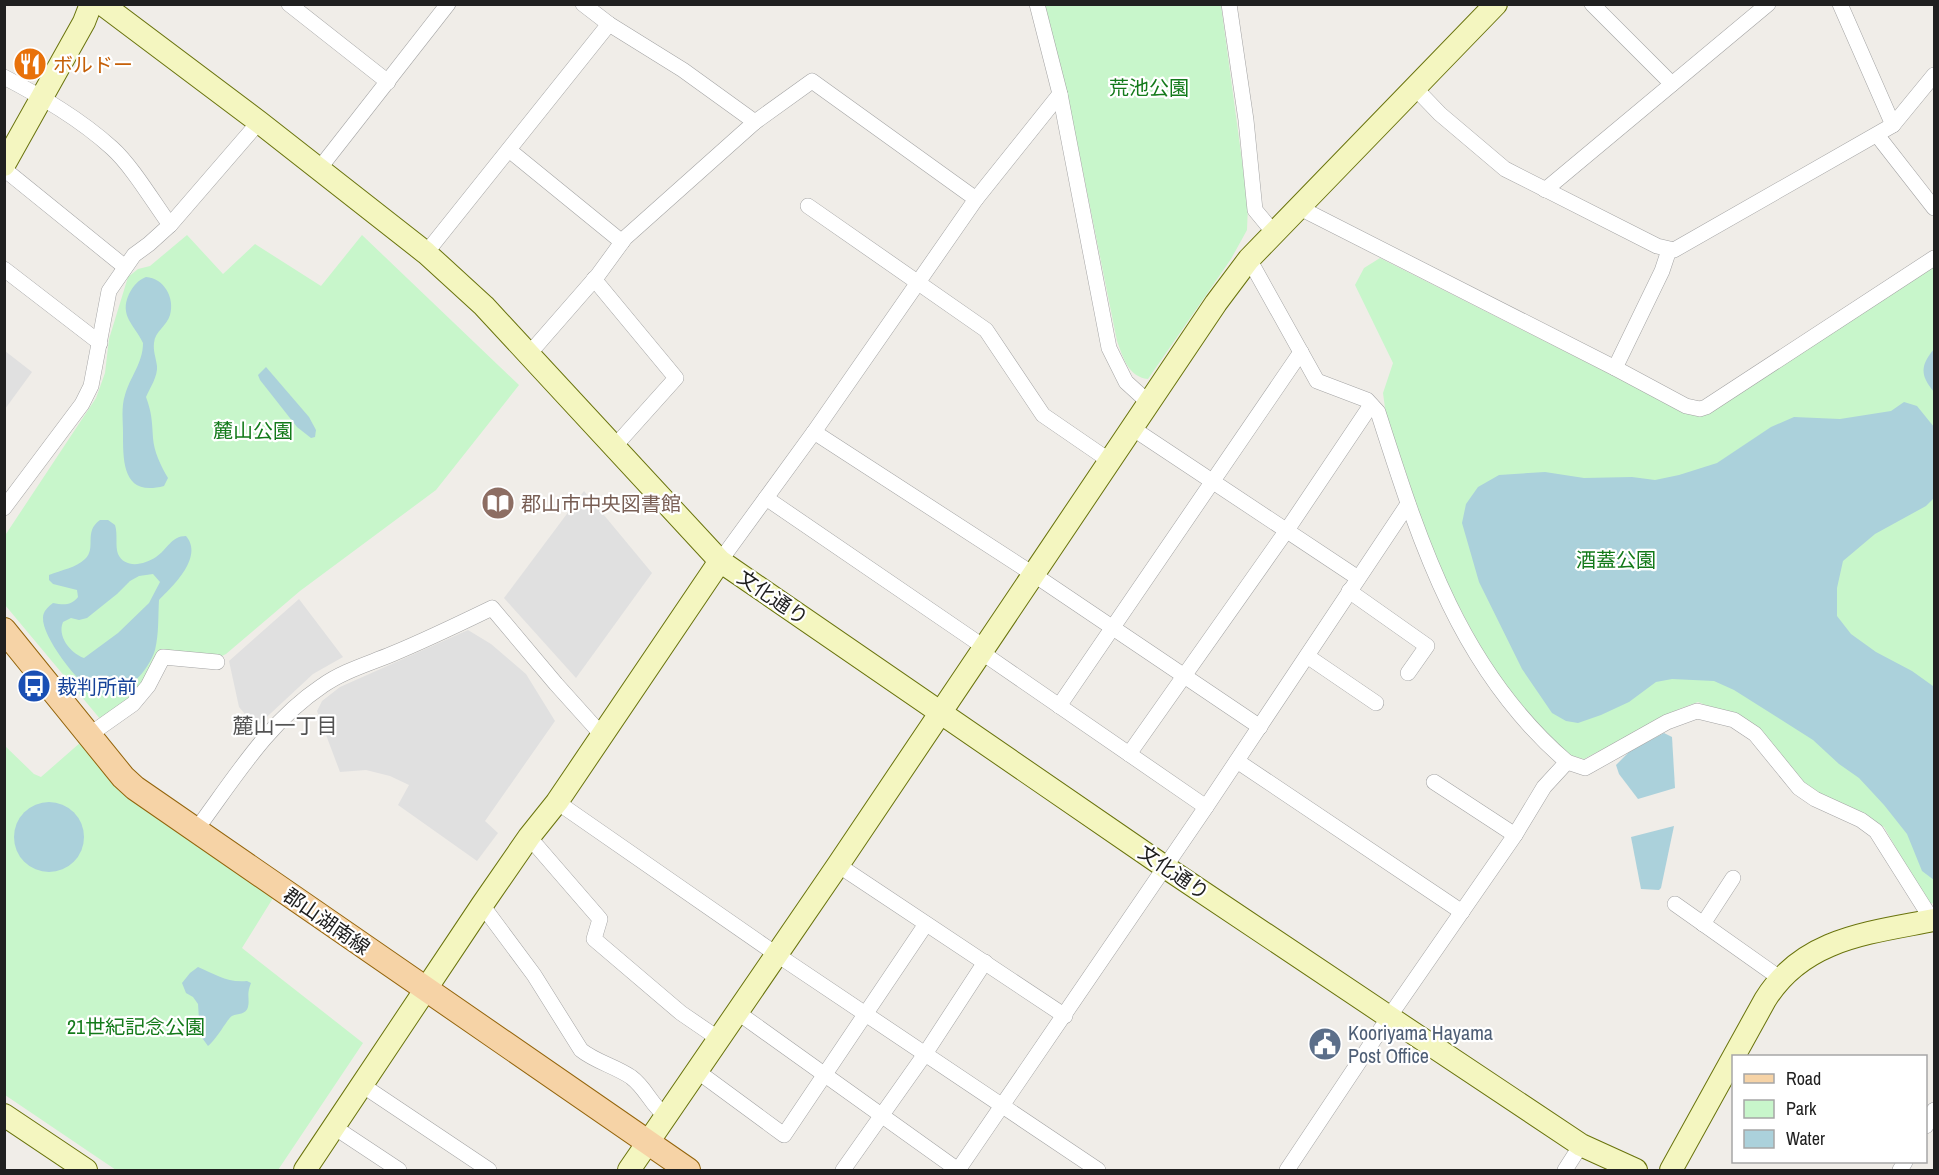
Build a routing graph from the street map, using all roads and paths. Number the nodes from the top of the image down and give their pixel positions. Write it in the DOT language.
graph roads {
  1 [pos="91,4"];
  2 [pos="102,4"];
  3 [pos="289,4"];
  4 [pos="448,4"];
  5 [pos="583,4"];
  6 [pos="1036,4"];
  7 [pos="1229,4"];
  8 [pos="1496,4"];
  9 [pos="1592,4"];
  10 [pos="1768,4"];
  11 [pos="1840,4"];
  12 [pos="609,24"];
  13 [pos="1935,75"];
  14 [pos="4,77"];
  15 [pos="388,82"];
  16 [pos="1672,84"];
  17 [pos="1415,88"];
  18 [pos="1060,94"];
  19 [pos="42,97"];
  20 [pos="259,122"];
  21 [pos="754,122"];
  22 [pos="1893,125"];
  23 [pos="1877,135"];
  24 [pos="509,150"];
  25 [pos="4,167"];
  26 [pos="319,169"];
  27 [pos="1545,190"];
  28 [pos="976,199"];
  29 [pos="808,206"];
  30 [pos="1298,207"];
  31 [pos="1935,208"];
  32 [pos="170,225"];
  33 [pos="1274,233"];
  34 [pos="622,242"];
  35 [pos="1669,250"];
  36 [pos="426,253"];
  37 [pos="1935,258"];
  38 [pos="1249,259"];
  39 [pos="125,267"];
  40 [pos="4,269"];
  41 [pos="594,279"];
  42 [pos="918,282"];
  43 [pos="100,343"];
  44 [pos="1301,352"];
  45 [pos="529,354"];
  46 [pos="1615,368"];
  47 [pos="1149,403"];
  48 [pos="1371,405"];
  49 [pos="1132,428"];
  50 [pos="814,432"];
  51 [pos="615,446"];
  52 [pos="1110,461"];
  53 [pos="1214,481"];
  54 [pos="766,498"];
  55 [pos="1408,504"];
  56 [pos="4,508"];
  57 [pos="1287,530"];
  58 [pos="720,561"];
  59 [pos="1033,574"];
  60 [pos="1358,578"];
  61 [pos="1349,591"];
  62 [pos="1113,628"];
  63 [pos="4,630"];
  64 [pos="983,650"];
  65 [pos="1307,656"];
  66 [pos="217,663"];
  67 [pos="1408,673"];
  68 [pos="1184,676"];
  69 [pos="1376,704"];
  70 [pos="1059,706"];
  71 [pos="940,712"];
  72 [pos="1260,727"];
  73 [pos="602,734"];
  74 [pos="89,735"];
  75 [pos="1129,754"];
  76 [pos="1237,761"];
  77 [pos="1567,762"];
  78 [pos="1434,782"];
  79 [pos="557,802"];
  80 [pos="1206,807"];
  81 [pos="196,830"];
  82 [pos="1515,835"];
  83 [pos="529,837"];
  84 [pos="838,865"];
  85 [pos="1165,867"];
  86 [pos="1733,878"];
  87 [pos="1675,904"];
  88 [pos="482,905"];
  89 [pos="1462,912"];
  90 [pos="1934,921"];
  91 [pos="927,924"];
  92 [pos="1703,924"];
  93 [pos="776,954"];
  94 [pos="985,962"];
  95 [pos="1781,979"];
  96 [pos="426,990"];
  97 [pos="737,1012"];
  98 [pos="866,1015"];
  99 [pos="1065,1016"];
  100 [pos="1389,1017"];
  101 [pos="719,1039"];
  102 [pos="925,1054"];
  103 [pos="1734,1055"];
  104 [pos="1732,1059"];
  105 [pos="697,1071"];
  106 [pos="825,1075"];
  107 [pos="362,1085"];
  108 [pos="1002,1106"];
  109 [pos="1935,1110"];
  110 [pos="882,1115"];
  111 [pos="666,1116"];
  112 [pos="6,1120"];
  113 [pos="1927,1124"];
  114 [pos="334,1127"];
  115 [pos="648,1143"];
  116 [pos="1581,1144"];
  117 [pos="86,1170"];
  118 [pos="305,1170"];
  119 [pos="399,1170"];
  120 [pos="489,1170"];
  121 [pos="629,1170"];
  122 [pos="688,1170"];
  123 [pos="843,1170"];
  124 [pos="958,1170"];
  125 [pos="1098,1170"];
  126 [pos="1287,1170"];
  127 [pos="1565,1170"];
  128 [pos="1636,1170"];
  129 [pos="1671,1170"];
  1 -- 19 [label="street"];
  2 -- 20 [label="street, 文化通り"];
  3 -- 15 [label="street"];
  4 -- 15 [label="street"];
  5 -- 12 [label="street"];
  6 -- 18 [label="street"];
  7 -- 33 [label="street"];
  8 -- 17 [label="street"];
  9 -- 16 [label="street"];
  10 -- 16 [label="street"];
  11 -- 22 [label="street"];
  12 -- 21 [label="street"];
  12 -- 24 [label="street"];
  13 -- 22 [label="street"];
  14 -- 19 [label="street"];
  15 -- 26 [label="street"];
  16 -- 27 [label="street"];
  17 -- 27 [label="street"];
  17 -- 30 [label="street"];
  18 -- 28 [label="street"];
  18 -- 47 [label="street"];
  19 -- 25 [label="street"];
  19 -- 32 [label="street"];
  20 -- 26 [label="street, 文化通り"];
  20 -- 32 [label="street"];
  21 -- 28 [label="street"];
  21 -- 34 [label="street"];
  22 -- 23 [label="street"];
  23 -- 31 [label="street"];
  23 -- 35 [label="street"];
  24 -- 34 [label="street"];
  24 -- 36 [label="street"];
  25 -- 39 [label="street"];
  26 -- 36 [label="street, 文化通り"];
  27 -- 35 [label="street"];
  28 -- 42 [label="street"];
  29 -- 42 [label="street"];
  30 -- 33 [label="street"];
  30 -- 46 [label="street"];
  32 -- 39 [label="street"];
  33 -- 38 [label="street"];
  34 -- 41 [label="street"];
  35 -- 46 [label="street"];
  36 -- 45 [label="street, 文化通り"];
  37 -- 46 [label="street"];
  38 -- 44 [label="street"];
  38 -- 47 [label="street"];
  39 -- 43 [label="street"];
  40 -- 43 [label="street"];
  41 -- 45 [label="street"];
  41 -- 51 [label="street"];
  42 -- 50 [label="street"];
  42 -- 52 [label="street"];
  43 -- 56 [label="street"];
  44 -- 48 [label="street"];
  44 -- 53 [label="street"];
  45 -- 51 [label="street, 文化通り"];
  47 -- 49 [label="street"];
  48 -- 55 [label="street"];
  48 -- 57 [label="street"];
  49 -- 52 [label="street"];
  49 -- 53 [label="street"];
  50 -- 54 [label="street"];
  50 -- 59 [label="street"];
  51 -- 58 [label="street, 文化通り"];
  52 -- 59 [label="street"];
  53 -- 57 [label="street"];
  53 -- 62 [label="street"];
  54 -- 58 [label="street"];
  54 -- 64 [label="street"];
  55 -- 60 [label="street"];
  55 -- 77 [label="street"];
  57 -- 60 [label="street"];
  57 -- 68 [label="street"];
  58 -- 71 [label="street, 文化通り"];
  58 -- 73 [label="street"];
  59 -- 62 [label="street"];
  59 -- 64 [label="street"];
  60 -- 61 [label="street"];
  61 -- 65 [label="street"];
  61 -- 67 [label="street"];
  62 -- 68 [label="street"];
  62 -- 70 [label="street"];
  63 -- 74 [label="main road, 郡山湖南線"];
  64 -- 70 [label="street"];
  64 -- 71 [label="street"];
  65 -- 69 [label="street"];
  65 -- 72 [label="street"];
  66 -- 74 [label="street"];
  68 -- 72 [label="street"];
  68 -- 75 [label="street"];
  70 -- 75 [label="street"];
  71 -- 84 [label="street"];
  71 -- 85 [label="street, 文化通り"];
  72 -- 76 [label="street"];
  73 -- 79 [label="street"];
  73 -- 81 [label="street"];
  74 -- 81 [label="main road, 郡山湖南線"];
  75 -- 80 [label="street"];
  76 -- 80 [label="street"];
  76 -- 89 [label="street"];
  77 -- 82 [label="street"];
  77 -- 90 [label="street"];
  78 -- 82 [label="street"];
  79 -- 83 [label="street"];
  79 -- 93 [label="street"];
  80 -- 85 [label="street"];
  81 -- 96 [label="main road, 郡山湖南線"];
  82 -- 89 [label="street"];
  83 -- 88 [label="street"];
  83 -- 101 [label="street"];
  84 -- 91 [label="street"];
  84 -- 93 [label="street"];
  85 -- 99 [label="street"];
  85 -- 100 [label="street, 文化通り"];
  86 -- 92 [label="street"];
  87 -- 92 [label="street"];
  88 -- 96 [label="street"];
  88 -- 111 [label="street"];
  89 -- 100 [label="street"];
  90 -- 95 [label="street"];
  91 -- 94 [label="street"];
  91 -- 98 [label="street"];
  92 -- 95 [label="street"];
  93 -- 97 [label="street"];
  93 -- 98 [label="street"];
  94 -- 99 [label="street"];
  94 -- 102 [label="street"];
  95 -- 103 [label="street"];
  96 -- 107 [label="street"];
  96 -- 115 [label="main road, 郡山湖南線"];
  97 -- 101 [label="street"];
  97 -- 106 [label="street"];
  98 -- 102 [label="street"];
  98 -- 106 [label="street"];
  99 -- 108 [label="street"];
  100 -- 116 [label="street, 文化通り"];
  100 -- 126 [label="street"];
  101 -- 105 [label="street"];
  102 -- 108 [label="street"];
  102 -- 110 [label="street"];
  104 -- 129 [label="street"];
  105 -- 106 [label="street"];
  105 -- 111 [label="street"];
  106 -- 110 [label="street"];
  107 -- 114 [label="street"];
  107 -- 120 [label="street"];
  108 -- 124 [label="street"];
  108 -- 125 [label="street"];
  109 -- 113 [label="street"];
  110 -- 123 [label="street"];
  110 -- 124 [label="street"];
  111 -- 115 [label="street"];
  112 -- 117 [label="street"];
  114 -- 118 [label="street"];
  114 -- 119 [label="street"];
  115 -- 121 [label="street"];
  115 -- 122 [label="main road, 郡山湖南線"];
  116 -- 127 [label="street"];
  116 -- 128 [label="street, 文化通り"];
}
